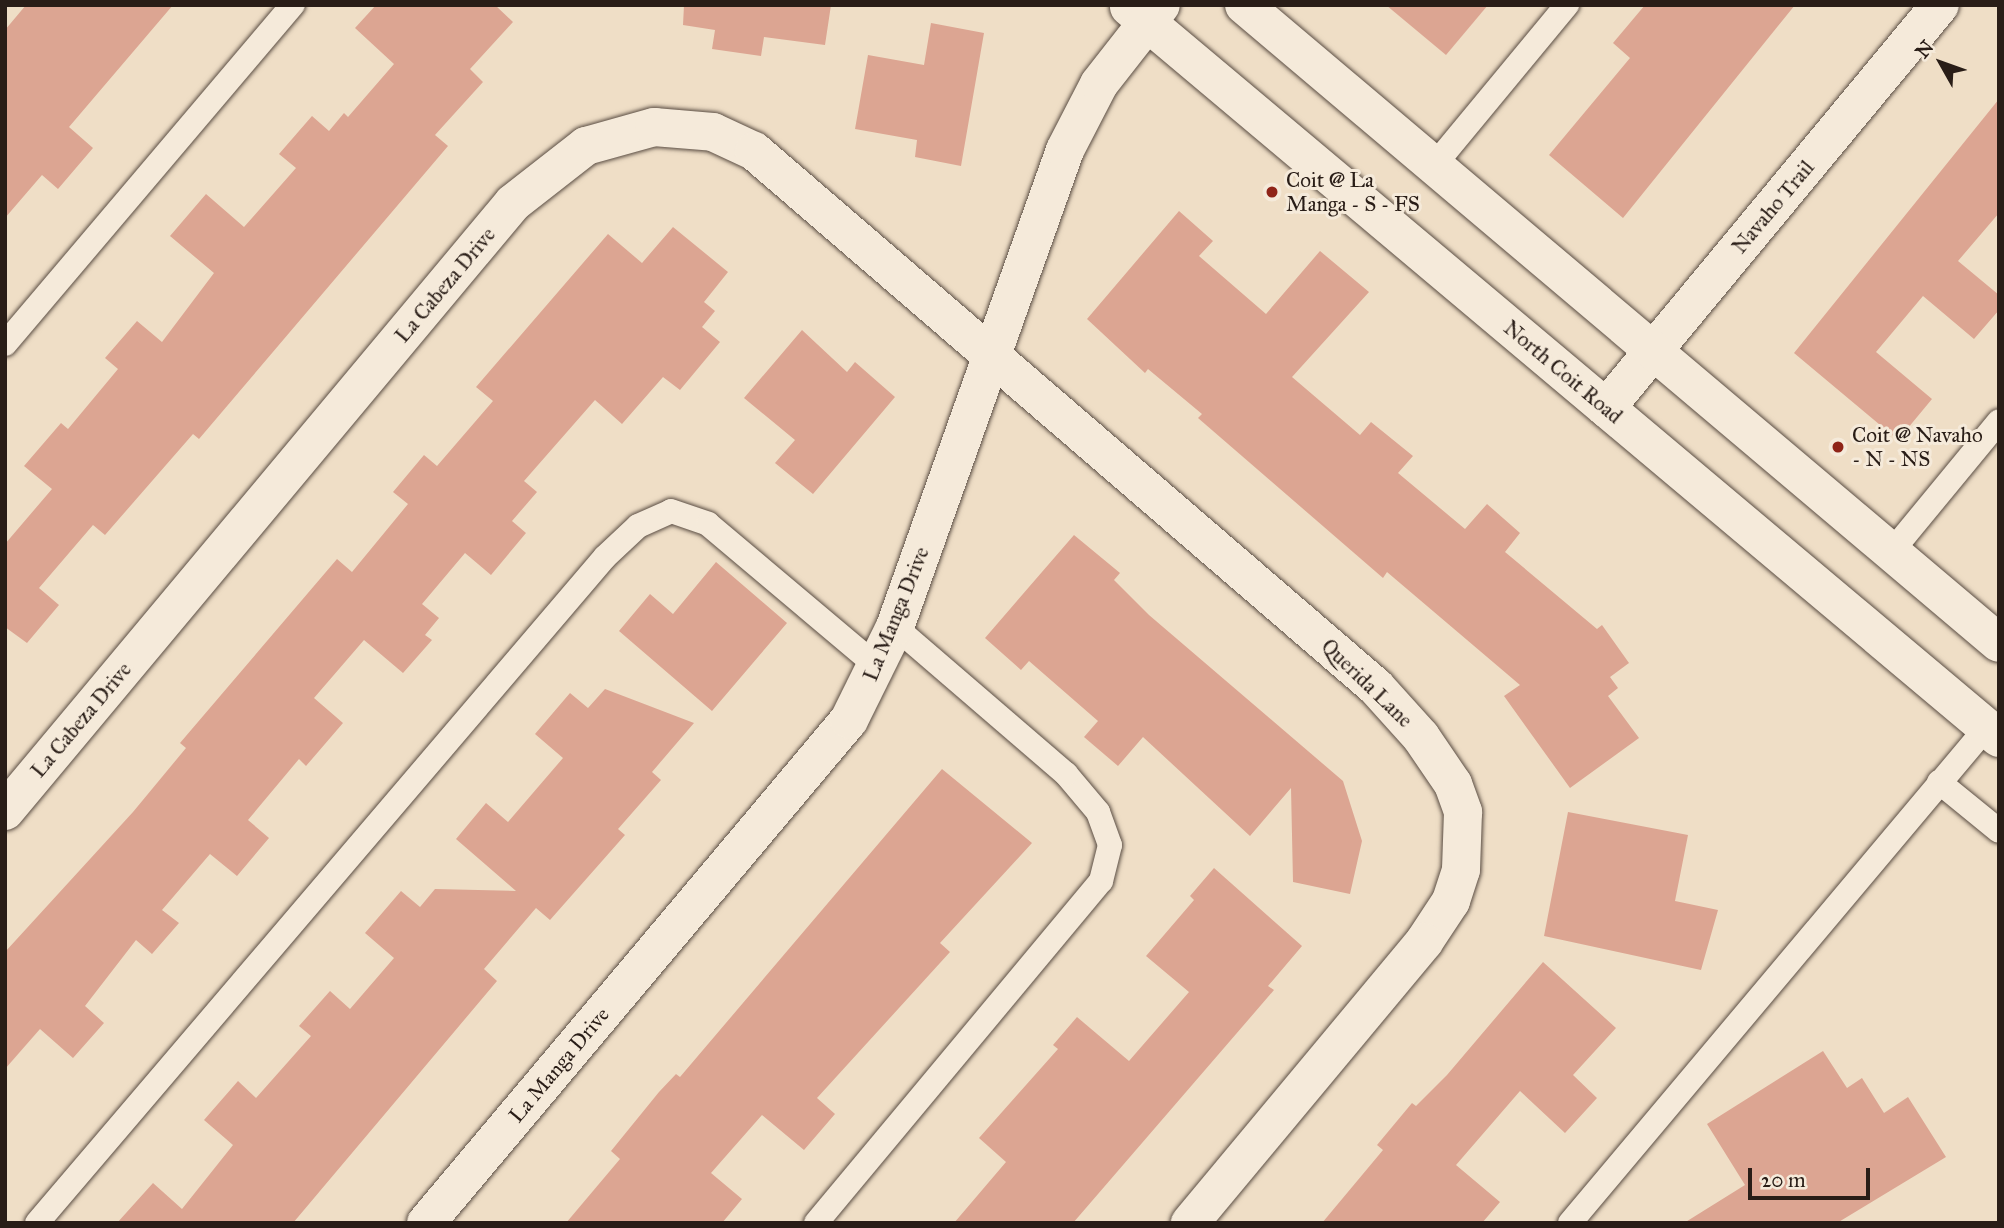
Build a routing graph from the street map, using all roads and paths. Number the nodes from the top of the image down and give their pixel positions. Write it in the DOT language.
graph roads {
  1 [pos="293,5"];
  2 [pos="1244,5"];
  3 [pos="1567,5"];
  4 [pos="1940,5"];
  5 [pos="1145,11"];
  6 [pos="1432,168"];
  7 [pos="5,344"];
  8 [pos="991,353"];
  9 [pos="1653,353"];
  10 [pos="1606,408"];
  11 [pos="1999,421"];
  12 [pos="1892,551"];
  13 [pos="895,627"];
  14 [pos="1999,643"];
  15 [pos="878,667"];
  16 [pos="1993,733"];
  17 [pos="1939,782"];
  18 [pos="5,811"];
  19 [pos="1999,831"];
  20 [pos="37,1223"];
  21 [pos="426,1223"];
  22 [pos="816,1223"];
  23 [pos="1190,1223"];
  24 [pos="1570,1223"];
  1 -- 7 [label="lane"];
  2 -- 6 [label="street"];
  3 -- 6 [label="lane"];
  4 -- 9 [label="street, Navaho Trail"];
  5 -- 8 [label="street, La Manga Drive"];
  5 -- 10 [label="street, North Coit Road"];
  6 -- 9 [label="street"];
  8 -- 13 [label="street, La Manga Drive"];
  8 -- 18 [label="street, La Cabeza Drive"];
  8 -- 23 [label="street, Querida Lane"];
  9 -- 10 [label="street, Navaho Trail"];
  9 -- 12 [label="street"];
  10 -- 16 [label="street, North Coit Road"];
  11 -- 12 [label="lane"];
  12 -- 14 [label="street"];
  13 -- 15 [label="street, La Manga Drive"];
  13 -- 22 [label="lane"];
  15 -- 20 [label="lane"];
  15 -- 21 [label="street, La Manga Drive"];
  16 -- 17 [label="lane"];
  17 -- 19 [label="lane"];
  17 -- 24 [label="lane"];
}
